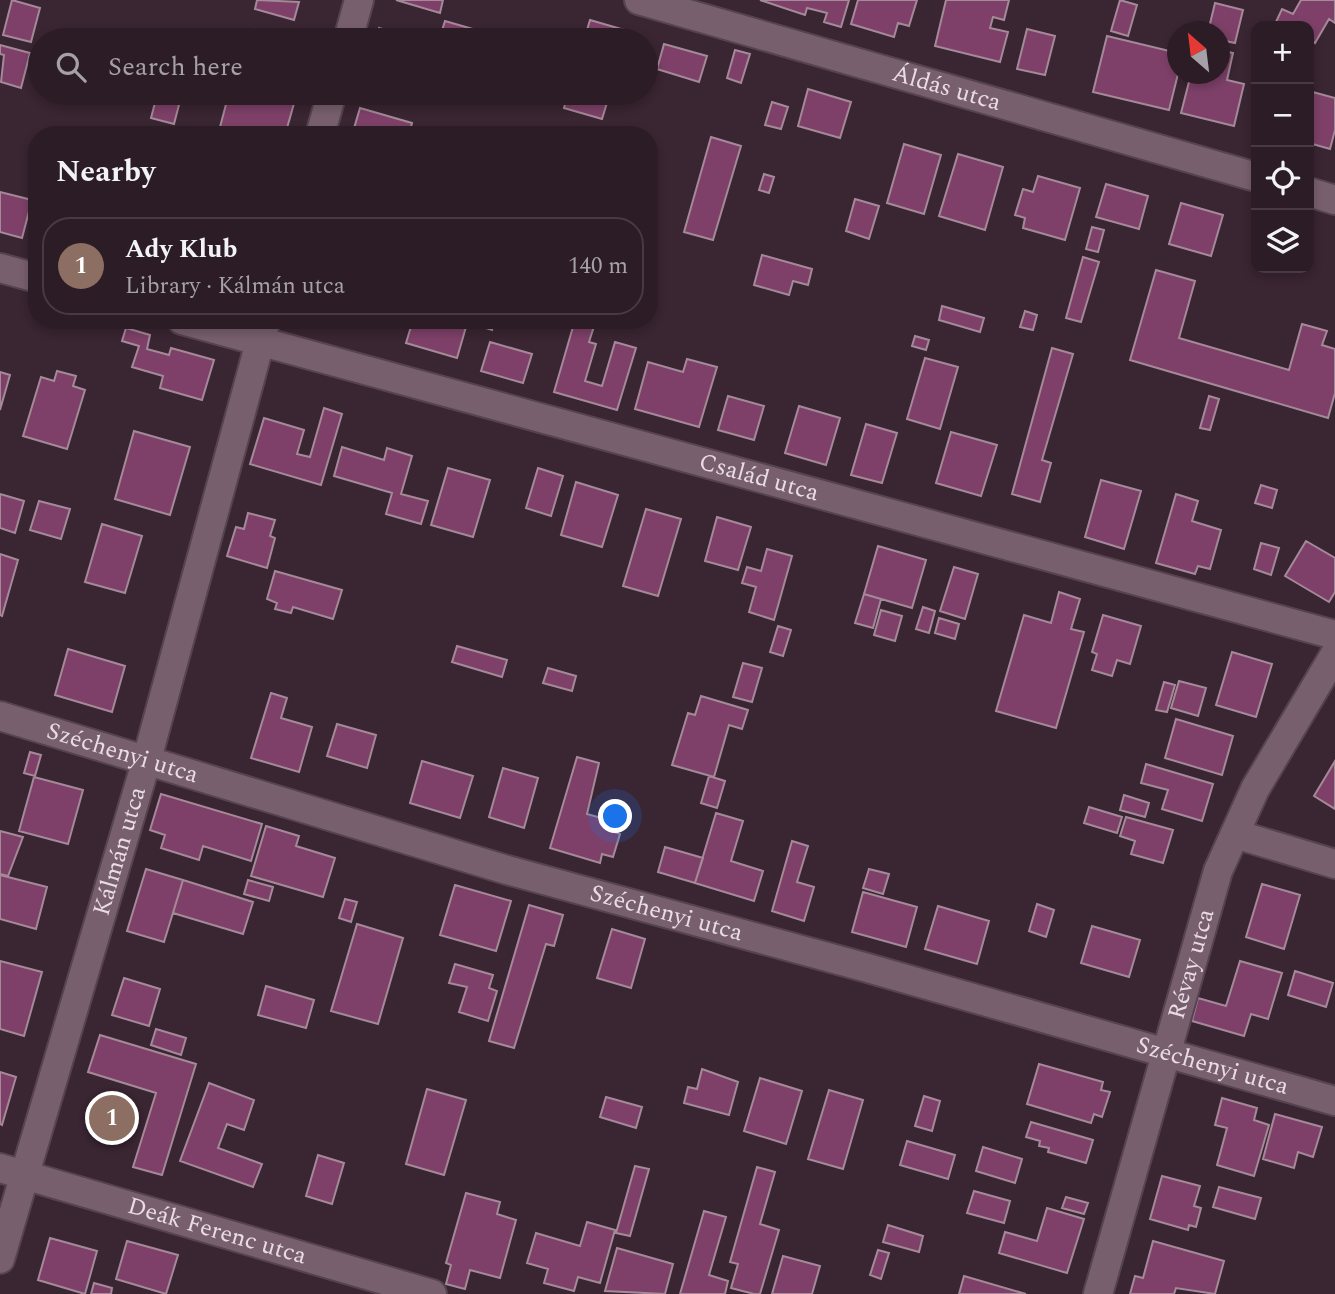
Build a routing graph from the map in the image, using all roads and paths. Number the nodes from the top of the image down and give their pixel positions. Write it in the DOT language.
graph roads {
  1 [pos="359,0"];
  2 [pos="639,0"];
  3 [pos="351,28"];
  4 [pos="329,105"];
  5 [pos="323,126"];
  6 [pos="1251,176"];
  7 [pos="1314,194"];
  8 [pos="1335,200"];
  9 [pos="0,268"];
  10 [pos="28,276"];
  11 [pos="263,331"];
  12 [pos="1335,635"];
  13 [pos="1335,654"];
  14 [pos="0,716"];
  15 [pos="147,759"];
  16 [pos="1235,834"];
  17 [pos="1335,863"];
  18 [pos="1168,1054"];
  19 [pos="1335,1101"];
  20 [pos="12,1171"];
  21 [pos="0,1259"];
  22 [pos="432,1294"];
  23 [pos="1098,1294"];
  1 -- 3 [label="street"];
  2 -- 6 [label="street, Áldás utca"];
  4 -- 5 [label="street"];
  7 -- 8 [label="street"];
  9 -- 10 [label="street"];
  11 -- 12 [label="street, Család utca"];
  11 -- 15 [label="street, Kálmán utca"];
  13 -- 16 [label="street, Révay utca"];
  14 -- 15 [label="street, Széchenyi utca"];
  15 -- 18 [label="street, Széchenyi utca"];
  15 -- 20 [label="street, Kálmán utca"];
  16 -- 17 [label="street"];
  16 -- 18 [label="street, Révay utca"];
  18 -- 19 [label="street, Széchenyi utca"];
  18 -- 23 [label="street, Révay utca"];
  20 -- 21 [label="street, Kálmán utca"];
  20 -- 22 [label="street, Deák Ferenc utca"];
}
